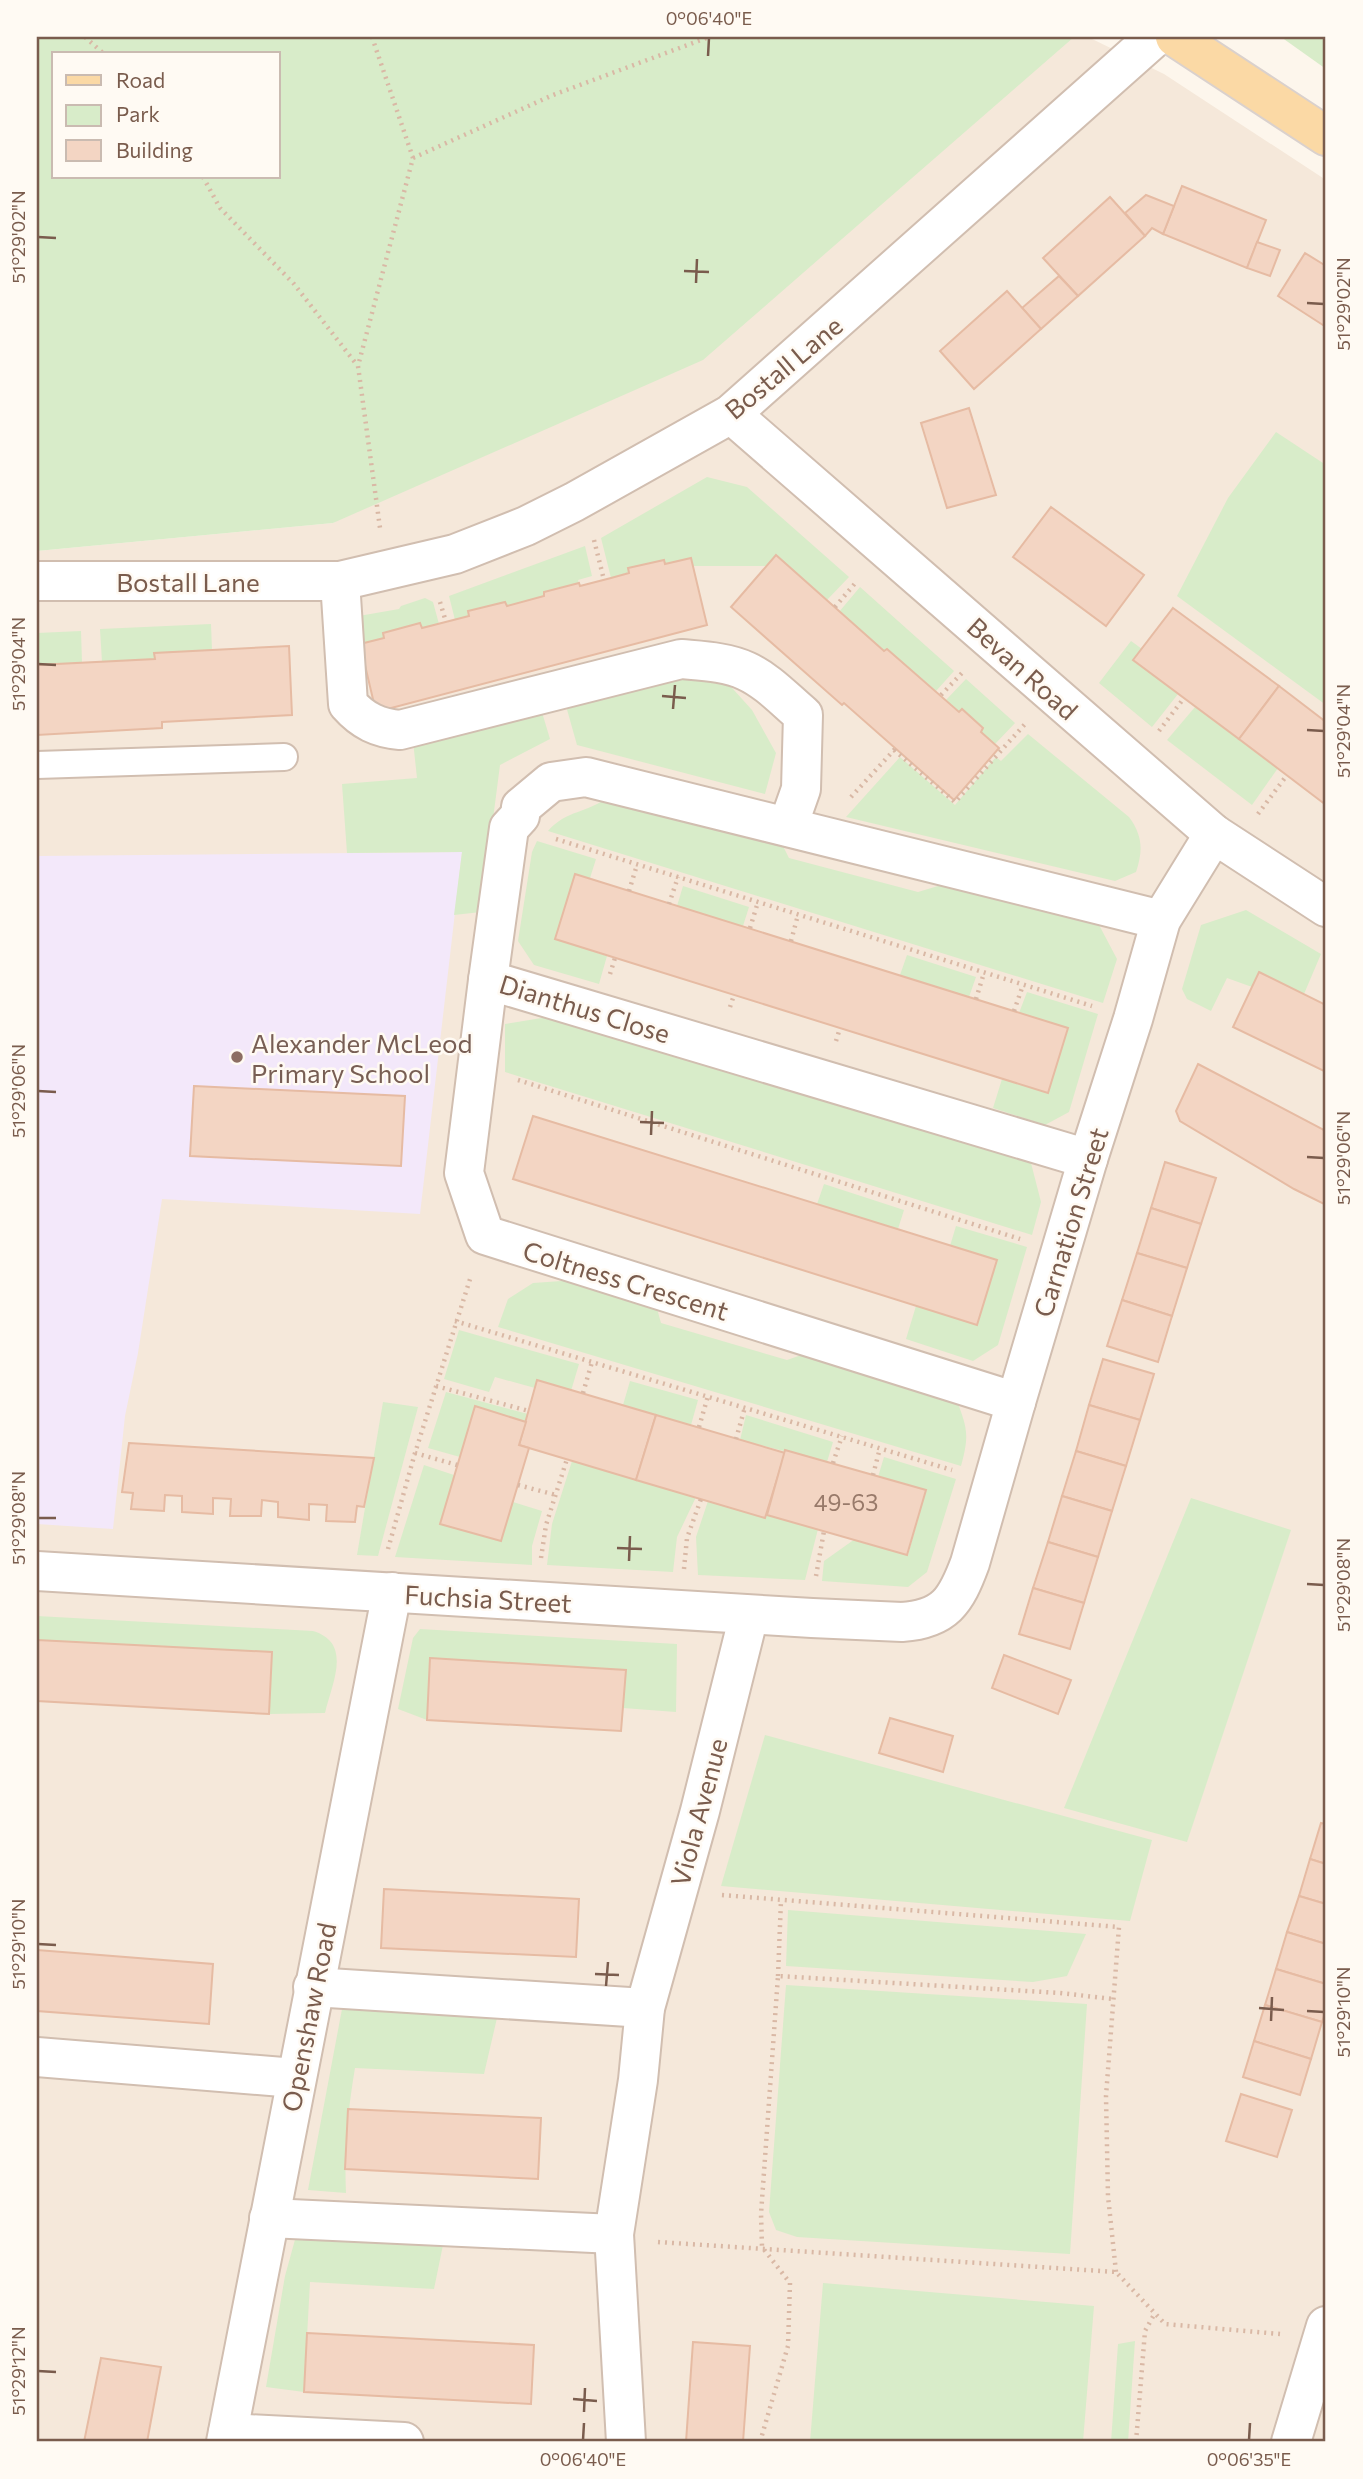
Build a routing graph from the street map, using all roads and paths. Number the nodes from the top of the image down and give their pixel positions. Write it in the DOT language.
graph roads {
  1 [pos="85,37"];
  2 [pos="372,37"];
  3 [pos="709,37"];
  4 [pos="1156,37"];
  5 [pos="1175,37"];
  6 [pos="102,52"];
  7 [pos="1326,136"];
  8 [pos="413,158"];
  9 [pos="204,178"];
  10 [pos="358,366"];
  11 [pos="731,414"];
  12 [pos="597,553"];
  13 [pos="387,571"];
  14 [pos="604,580"];
  15 [pos="37,581"];
  16 [pos="340,581"];
  17 [pos="438,594"];
  18 [pos="446,622"];
  19 [pos="1052,694"];
  20 [pos="284,757"];
  21 [pos="37,765"];
  22 [pos="509,828"];
  23 [pos="803,830"];
  24 [pos="1214,834"];
  25 [pos="637,864"];
  26 [pos="678,877"];
  27 [pos="629,891"];
  28 [pos="758,902"];
  29 [pos="670,904"];
  30 [pos="1326,907"];
  31 [pos="799,915"];
  32 [pos="1161,920"];
  33 [pos="750,928"];
  34 [pos="791,941"];
  35 [pos="984,973"];
  36 [pos="488,980"];
  37 [pos="1023,985"];
  38 [pos="976,999"];
  39 [pos="1014,1011"];
  40 [pos="1133,1019"];
  41 [pos="477,1068"];
  42 [pos="1088,1159"];
  43 [pos="485,1236"];
  44 [pos="1061,1252"];
  45 [pos="455,1321"];
  46 [pos="592,1362"];
  47 [pos="436,1386"];
  48 [pos="583,1393"];
  49 [pos="708,1396"];
  50 [pos="1016,1402"];
  51 [pos="745,1407"];
  52 [pos="529,1411"];
  53 [pos="699,1427"];
  54 [pos="842,1436"];
  55 [pos="736,1439"];
  56 [pos="880,1447"];
  57 [pos="415,1453"];
  58 [pos="566,1459"];
  59 [pos="833,1464"];
  60 [pos="457,1465"];
  61 [pos="873,1475"];
  62 [pos="993,1483"];
  63 [pos="518,1485"];
  64 [pos="555,1495"];
  65 [pos="701,1499"];
  66 [pos="37,1571"];
  67 [pos="384,1592"];
  68 [pos="534,1601"];
  69 [pos="681,1611"];
  70 [pos="938,1614"];
  71 [pos="749,1615"];
  72 [pos="676,1892"];
  73 [pos="781,1900"];
  74 [pos="778,1976"];
  75 [pos="313,1987"];
  76 [pos="1112,1999"];
  77 [pos="645,2008"];
  78 [pos="37,2057"];
  79 [pos="295,2078"];
  80 [pos="269,2218"];
  81 [pos="614,2234"];
  82 [pos="762,2247"];
  83 [pos="1116,2272"];
  84 [pos="1155,2313"];
  85 [pos="1324,2332"];
  86 [pos="227,2438"];
  87 [pos="404,2442"];
  88 [pos="626,2442"];
  89 [pos="760,2442"];
  90 [pos="1136,2442"];
  91 [pos="1291,2442"];
  1 -- 6 [label="path"];
  2 -- 8 [label="path"];
  3 -- 8 [label="path"];
  4 -- 11 [label="street, Bostall Lane"];
  5 -- 7 [label="main road"];
  8 -- 10 [label="path"];
  9 -- 10 [label="path"];
  10 -- 13 [label="path"];
  11 -- 13 [label="street, Bostall Lane"];
  11 -- 19 [label="street, Bevan Road"];
  12 -- 14 [label="path"];
  13 -- 16 [label="street, Bostall Lane"];
  15 -- 16 [label="street, Bostall Lane"];
  16 -- 23 [label="street"];
  17 -- 18 [label="path"];
  19 -- 23 [label="path"];
  19 -- 24 [label="street, Bevan Road"];
  20 -- 21 [label="lane"];
  22 -- 23 [label="street, Dianthus Close"];
  22 -- 25 [label="path"];
  22 -- 36 [label="street, Dianthus Close"];
  23 -- 32 [label="street, Dianthus Close"];
  24 -- 30 [label="street, Bevan Road"];
  24 -- 32 [label="street, Carnation Street"];
  25 -- 26 [label="path"];
  25 -- 27 [label="path"];
  26 -- 28 [label="path"];
  26 -- 29 [label="path"];
  28 -- 31 [label="path"];
  28 -- 33 [label="path"];
  31 -- 34 [label="path"];
  31 -- 35 [label="path"];
  32 -- 40 [label="street, Carnation Street"];
  35 -- 37 [label="path"];
  35 -- 38 [label="path"];
  36 -- 41 [label="street"];
  36 -- 42 [label="street, Dianthus Close"];
  37 -- 39 [label="path"];
  37 -- 40 [label="path"];
  40 -- 42 [label="street, Carnation Street"];
  41 -- 43 [label="street"];
  41 -- 44 [label="path"];
  42 -- 44 [label="street, Carnation Street"];
  43 -- 45 [label="path"];
  43 -- 50 [label="street, Coltness Crescent"];
  44 -- 50 [label="street, Carnation Street"];
  45 -- 46 [label="path"];
  45 -- 47 [label="path"];
  46 -- 48 [label="path"];
  46 -- 49 [label="path"];
  47 -- 52 [label="path"];
  47 -- 57 [label="path"];
  49 -- 51 [label="path"];
  49 -- 53 [label="path"];
  50 -- 62 [label="street, Carnation Street"];
  51 -- 54 [label="path"];
  51 -- 55 [label="path"];
  54 -- 56 [label="path"];
  54 -- 59 [label="path"];
  56 -- 61 [label="path"];
  56 -- 62 [label="path"];
  57 -- 60 [label="path"];
  57 -- 67 [label="path"];
  58 -- 64 [label="path"];
  62 -- 70 [label="street, Carnation Street"];
  63 -- 64 [label="path"];
  64 -- 68 [label="path"];
  65 -- 69 [label="path"];
  66 -- 67 [label="street, Fuchsia Street"];
  67 -- 68 [label="street, Fuchsia Street"];
  67 -- 75 [label="street, Openshaw Road"];
  68 -- 69 [label="street, Fuchsia Street"];
  69 -- 71 [label="street, Fuchsia Street"];
  70 -- 71 [label="street, Fuchsia Street"];
  71 -- 72 [label="street, Viola Avenue"];
  72 -- 73 [label="path"];
  72 -- 77 [label="street, Viola Avenue"];
  73 -- 74 [label="path"];
  73 -- 76 [label="path"];
  74 -- 76 [label="path"];
  74 -- 82 [label="path"];
  75 -- 77 [label="street"];
  75 -- 79 [label="street, Openshaw Road"];
  76 -- 83 [label="path"];
  77 -- 81 [label="street, Viola Avenue"];
  78 -- 79 [label="street"];
  79 -- 80 [label="street, Openshaw Road"];
  80 -- 81 [label="street"];
  80 -- 86 [label="street, Openshaw Road"];
  81 -- 82 [label="path"];
  81 -- 88 [label="street, Viola Avenue"];
  82 -- 83 [label="path"];
  82 -- 89 [label="path"];
  83 -- 84 [label="path"];
  84 -- 85 [label="path"];
  84 -- 90 [label="path"];
  85 -- 91 [label="street"];
  86 -- 87 [label="street"];
}
